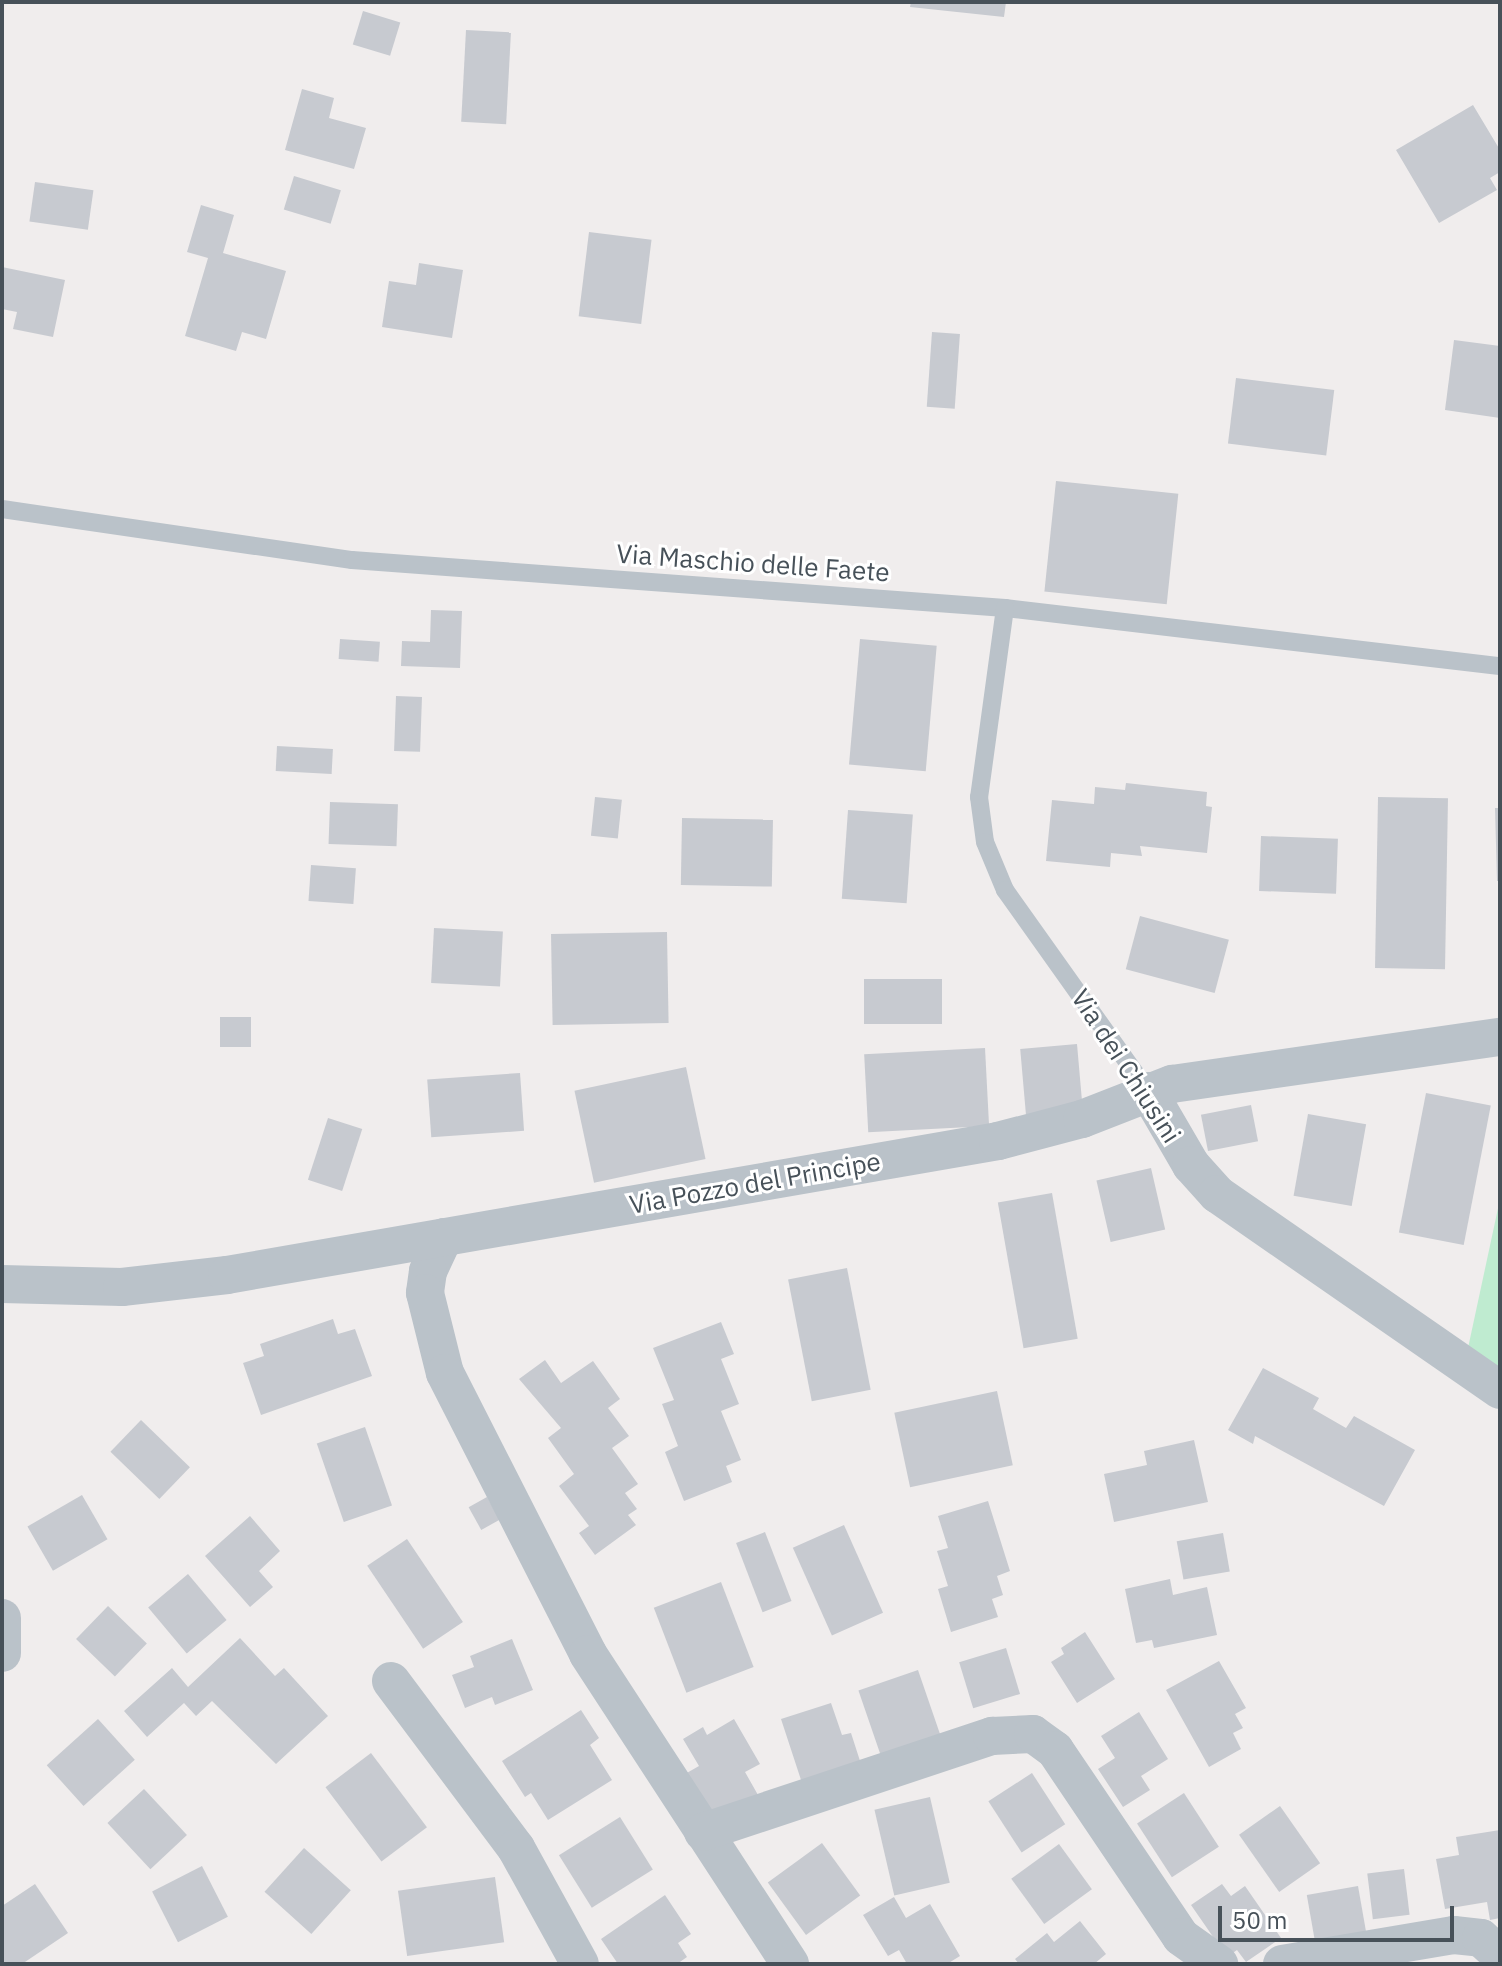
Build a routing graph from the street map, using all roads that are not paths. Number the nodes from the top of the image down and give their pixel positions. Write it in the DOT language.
graph roads {
  1 [pos="2,509"];
  2 [pos="1005,608"];
  3 [pos="1500,666"];
  4 [pos="1500,1037"];
  5 [pos="1148,1091"];
  6 [pos="444,1237"];
  7 [pos="2,1284"];
  8 [pos="1500,1390"];
  9 [pos="2,1618"];
  10 [pos="2,1653"];
  11 [pos="391,1681"];
  12 [pos="703,1832"];
  13 [pos="1500,1955"];
  14 [pos="580,1964"];
  15 [pos="790,1964"];
  16 [pos="1219,1964"];
  17 [pos="1282,1964"];
  1 -- 2 [label="lane, Via Maschio delle Faete"];
  2 -- 3 [label="lane, Via Maschio delle Faete"];
  2 -- 5 [label="lane, Via dei Chiusini"];
  4 -- 5 [label="street, Via Pozzo del Principe"];
  5 -- 6 [label="street, Via Pozzo del Principe"];
  5 -- 8 [label="street, Via dei Chiusini"];
  6 -- 7 [label="street, Via Pozzo del Principe"];
  6 -- 12 [label="street"];
  9 -- 10 [label="street"];
  11 -- 14 [label="street"];
  12 -- 15 [label="street"];
  12 -- 16 [label="street"];
  13 -- 17 [label="street"];
}
